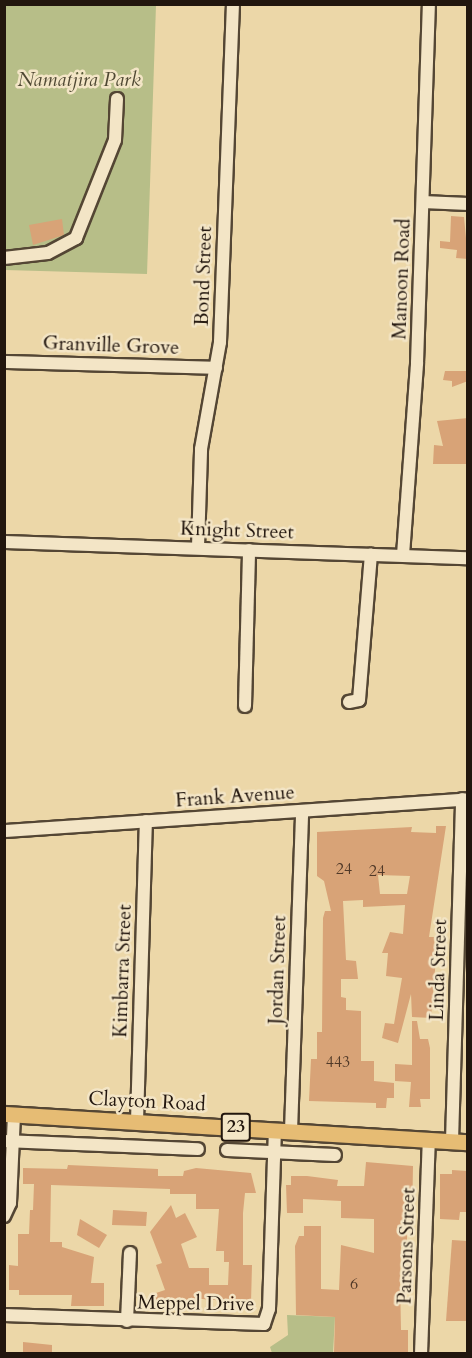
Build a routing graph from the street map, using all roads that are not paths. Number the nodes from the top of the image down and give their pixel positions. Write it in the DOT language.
graph roads {
  1 [pos="233,4"];
  2 [pos="429,4"];
  3 [pos="117,99"];
  4 [pos="423,202"];
  5 [pos="468,204"];
  6 [pos="4,258"];
  7 [pos="4,362"];
  8 [pos="216,368"];
  9 [pos="4,543"];
  10 [pos="198,547"];
  11 [pos="249,550"];
  12 [pos="371,554"];
  13 [pos="403,555"];
  14 [pos="468,558"];
  15 [pos="349,702"];
  16 [pos="245,706"];
  17 [pos="465,799"];
  18 [pos="302,811"];
  19 [pos="146,821"];
  20 [pos="4,831"];
  21 [pos="9,1114"];
  22 [pos="136,1122"];
  23 [pos="275,1130"];
  24 [pos="291,1131"];
  25 [pos="429,1139"];
  26 [pos="8,1141"];
  27 [pos="460,1141"];
  28 [pos="198,1149"];
  29 [pos="227,1150"];
  30 [pos="274,1153"];
  31 [pos="335,1155"];
  32 [pos="4,1215"];
  33 [pos="130,1254"];
  34 [pos="4,1315"];
  35 [pos="127,1321"];
  36 [pos="421,1353"];
  1 -- 8 [label="street, Bond Street"];
  2 -- 4 [label="street, Manoon Road"];
  3 -- 6 [label="street"];
  4 -- 5 [label="street"];
  4 -- 13 [label="street, Manoon Road"];
  7 -- 8 [label="street, Granville Grove"];
  8 -- 10 [label="street, Bond Street"];
  9 -- 10 [label="street, Knight Street"];
  10 -- 11 [label="street, Knight Street"];
  11 -- 12 [label="street, Knight Street"];
  11 -- 16 [label="street"];
  12 -- 13 [label="street, Knight Street"];
  12 -- 15 [label="street"];
  13 -- 14 [label="street, Knight Street"];
  17 -- 18 [label="street, Frank Avenue"];
  17 -- 27 [label="street, Linda Street"];
  18 -- 19 [label="street, Frank Avenue"];
  18 -- 24 [label="street, Jordan Street"];
  19 -- 20 [label="street, Frank Avenue"];
  19 -- 22 [label="street, Kimbarra Street"];
  21 -- 22 [label="main road, Clayton Road / 23"];
  21 -- 26 [label="street"];
  22 -- 23 [label="main road, Clayton Road / 23"];
  23 -- 24 [label="main road, Clayton Road / 23"];
  23 -- 30 [label="street, Meppel Drive"];
  24 -- 25 [label="main road, Clayton Road / 23"];
  25 -- 27 [label="main road, Clayton Road / 23"];
  25 -- 36 [label="street, Parsons Street"];
  26 -- 28 [label="street"];
  26 -- 32 [label="street"];
  29 -- 30 [label="street"];
  30 -- 31 [label="street"];
  30 -- 35 [label="street, Meppel Drive"];
  33 -- 35 [label="street"];
  34 -- 35 [label="street, Meppel Drive"];
}
